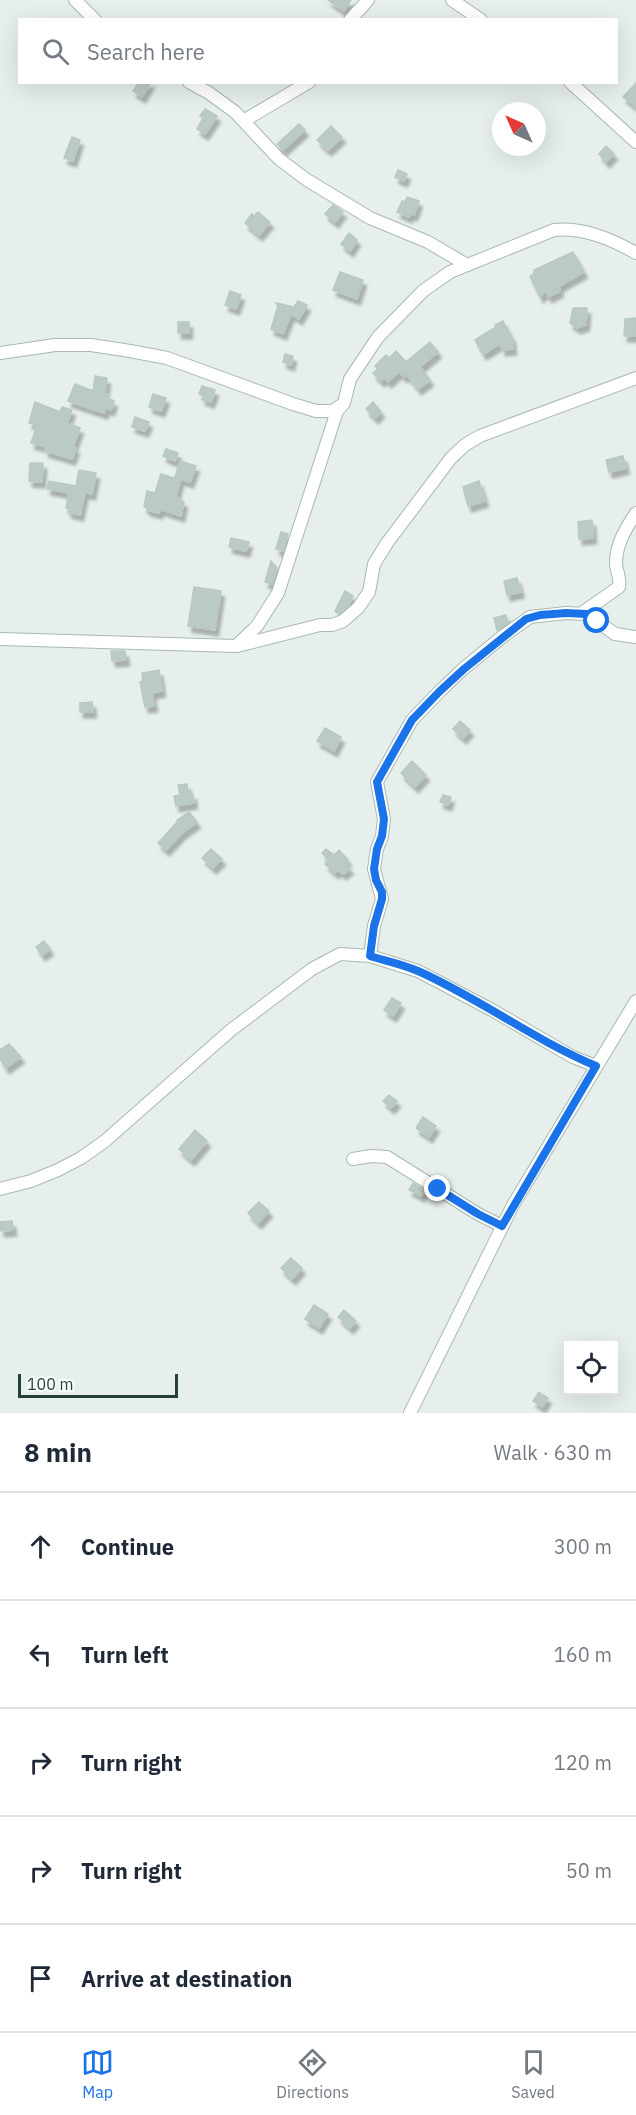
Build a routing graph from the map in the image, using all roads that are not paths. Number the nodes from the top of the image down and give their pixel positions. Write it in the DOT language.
graph roads {
  1 [pos="75,0"];
  2 [pos="368,0"];
  3 [pos="452,0"];
  4 [pos="93,18"];
  5 [pos="352,18"];
  6 [pos="478,18"];
  7 [pos="192,84"];
  8 [pos="306,84"];
  9 [pos="572,84"];
  10 [pos="245,120"];
  11 [pos="636,142"];
  12 [pos="636,253"];
  13 [pos="467,265"];
  14 [pos="0,352"];
  15 [pos="636,378"];
  16 [pos="344,403"];
  17 [pos="636,513"];
  18 [pos="582,613"];
  19 [pos="636,637"];
  20 [pos="0,639"];
  21 [pos="236,646"];
  22 [pos="370,956"];
  23 [pos="636,1001"];
  24 [pos="596,1066"];
  25 [pos="353,1159"];
  26 [pos="0,1189"];
  27 [pos="502,1226"];
  28 [pos="410,1413"];
  1 -- 4 [label="street"];
  2 -- 5 [label="street"];
  3 -- 6 [label="street"];
  7 -- 10 [label="street"];
  8 -- 10 [label="street"];
  9 -- 11 [label="street"];
  10 -- 13 [label="street"];
  12 -- 13 [label="street"];
  13 -- 16 [label="street"];
  14 -- 16 [label="street"];
  15 -- 21 [label="street"];
  16 -- 21 [label="street"];
  17 -- 18 [label="street"];
  18 -- 19 [label="street"];
  18 -- 22 [label="street"];
  20 -- 21 [label="street"];
  22 -- 24 [label="street"];
  22 -- 26 [label="street"];
  23 -- 24 [label="street"];
  24 -- 27 [label="street"];
  25 -- 27 [label="street"];
  27 -- 28 [label="street"];
}
